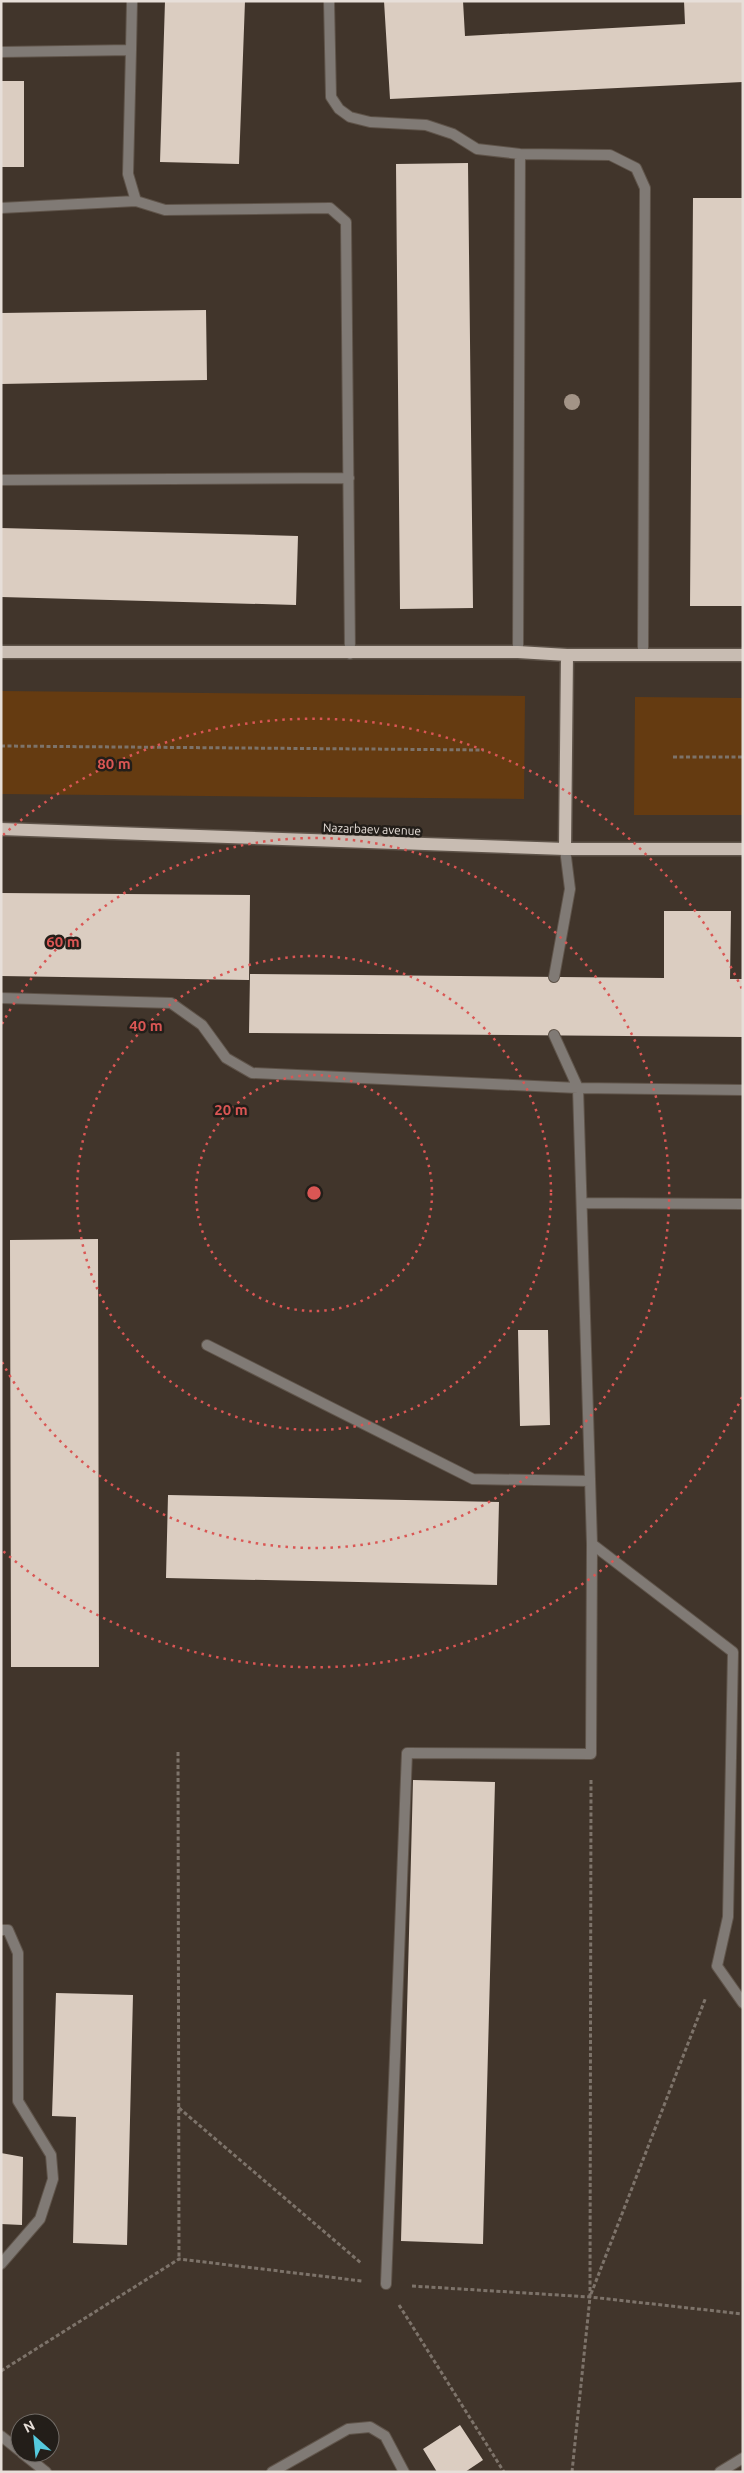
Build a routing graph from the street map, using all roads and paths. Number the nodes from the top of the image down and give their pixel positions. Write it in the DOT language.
graph roads {
  1 [pos="132,1"];
  2 [pos="329,1"];
  3 [pos="131,50"];
  4 [pos="1,52"];
  5 [pos="520,154"];
  6 [pos="136,201"];
  7 [pos="1,208"];
  8 [pos="349,478"];
  9 [pos="1,480"];
  10 [pos="1,652"];
  11 [pos="518,652"];
  12 [pos="350,654"];
  13 [pos="643,654"];
  14 [pos="567,655"];
  15 [pos="743,655"];
  16 [pos="1,746"];
  17 [pos="484,750"];
  18 [pos="673,757"];
  19 [pos="743,757"];
  20 [pos="1,829"];
  21 [pos="743,849"];
  22 [pos="565,850"];
  23 [pos="554,977"];
  24 [pos="1,998"];
  25 [pos="554,1035"];
  26 [pos="578,1088"];
  27 [pos="743,1090"];
  28 [pos="582,1203"];
  29 [pos="743,1204"];
  30 [pos="207,1346"];
  31 [pos="590,1481"];
  32 [pos="592,1544"];
  33 [pos="178,1752"];
  34 [pos="590,1754"];
  35 [pos="1,1930"];
  36 [pos="718,1966"];
  37 [pos="743,2003"];
  38 [pos="179,2108"];
  39 [pos="179,2259"];
  40 [pos="1,2264"];
  41 [pos="386,2284"];
  42 [pos="590,2297"];
  43 [pos="743,2314"];
  44 [pos="1,2371"];
  45 [pos="743,2458"];
  46 [pos="35,2463"];
  47 [pos="46,2472"];
  48 [pos="272,2472"];
  49 [pos="404,2472"];
  50 [pos="504,2472"];
  51 [pos="572,2472"];
  52 [pos="720,2472"];
  1 -- 3 [label="lane"];
  2 -- 5 [label="lane"];
  3 -- 4 [label="lane"];
  3 -- 6 [label="lane"];
  5 -- 11 [label="lane"];
  5 -- 13 [label="lane"];
  6 -- 7 [label="lane"];
  6 -- 8 [label="lane"];
  8 -- 9 [label="lane"];
  8 -- 12 [label="lane"];
  10 -- 12 [label="main road"];
  11 -- 12 [label="main road"];
  11 -- 14 [label="main road"];
  13 -- 14 [label="main road"];
  13 -- 15 [label="main road"];
  14 -- 22 [label="main road"];
  16 -- 17 [label="path"];
  18 -- 19 [label="path"];
  20 -- 22 [label="main road, Nazarbaev avenue"];
  21 -- 22 [label="main road, Nazarbaev avenue"];
  22 -- 23 [label="lane"];
  24 -- 26 [label="lane"];
  25 -- 26 [label="lane"];
  26 -- 27 [label="lane"];
  26 -- 28 [label="lane"];
  28 -- 29 [label="lane"];
  28 -- 31 [label="lane"];
  30 -- 31 [label="lane"];
  31 -- 32 [label="lane"];
  32 -- 34 [label="lane"];
  32 -- 36 [label="lane"];
  33 -- 38 [label="path"];
  34 -- 41 [label="lane"];
  34 -- 42 [label="path"];
  35 -- 40 [label="lane"];
  36 -- 37 [label="lane"];
  36 -- 42 [label="path"];
  38 -- 39 [label="path"];
  38 -- 41 [label="path"];
  39 -- 41 [label="path"];
  39 -- 44 [label="path"];
  41 -- 42 [label="path"];
  41 -- 50 [label="path"];
  42 -- 43 [label="path"];
  42 -- 51 [label="path"];
  45 -- 52 [label="lane"];
  46 -- 47 [label="lane"];
  48 -- 49 [label="lane"];
}
